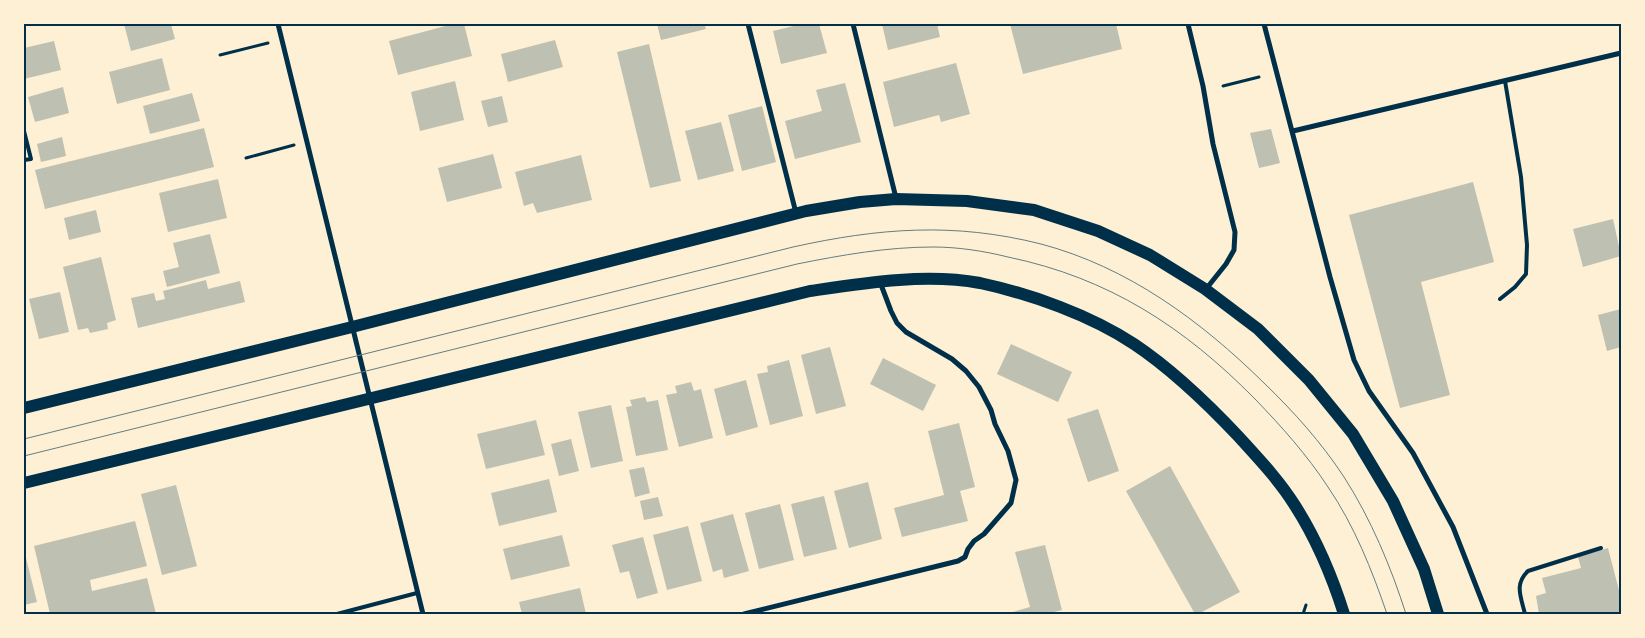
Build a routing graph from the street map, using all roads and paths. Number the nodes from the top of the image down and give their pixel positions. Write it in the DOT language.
graph roads {
  1 [pos="278,24"];
  2 [pos="748,24"];
  3 [pos="853,24"];
  4 [pos="1188,24"];
  5 [pos="1264,24"];
  6 [pos="282,39"];
  7 [pos="1621,53"];
  8 [pos="220,55"];
  9 [pos="1259,77"];
  10 [pos="1505,81"];
  11 [pos="1223,86"];
  12 [pos="24,131"];
  13 [pos="1293,132"];
  14 [pos="308,142"];
  15 [pos="246,158"];
  16 [pos="24,160"];
  17 [pos="896,199"];
  18 [pos="796,213"];
  19 [pos="880,281"];
  20 [pos="1205,289"];
  21 [pos="1500,298"];
  22 [pos="352,327"];
  23 [pos="370,399"];
  24 [pos="24,408"];
  25 [pos="24,483"];
  26 [pos="1601,548"];
  27 [pos="418,593"];
  28 [pos="1306,605"];
  29 [pos="337,614"];
  30 [pos="423,614"];
  31 [pos="744,614"];
  32 [pos="1303,614"];
  33 [pos="1344,614"];
  34 [pos="1438,614"];
  35 [pos="1487,614"];
  36 [pos="1525,614"];
  1 -- 6 [label="street"];
  2 -- 18 [label="street"];
  3 -- 17 [label="street"];
  4 -- 20 [label="street"];
  5 -- 13 [label="street"];
  6 -- 8 [label="path"];
  6 -- 14 [label="street"];
  7 -- 10 [label="street"];
  9 -- 11 [label="path"];
  10 -- 13 [label="street"];
  10 -- 21 [label="lane"];
  12 -- 16 [label="lane"];
  13 -- 35 [label="street"];
  14 -- 15 [label="path"];
  14 -- 22 [label="street"];
  17 -- 18 [label="main road"];
  17 -- 20 [label="main road"];
  18 -- 22 [label="main road"];
  19 -- 23 [label="main road"];
  19 -- 31 [label="street"];
  19 -- 33 [label="main road"];
  20 -- 34 [label="main road"];
  22 -- 23 [label="street"];
  22 -- 24 [label="main road"];
  23 -- 25 [label="main road"];
  23 -- 27 [label="street"];
  26 -- 36 [label="lane"];
  27 -- 29 [label="lane"];
  27 -- 30 [label="street"];
  28 -- 32 [label="path"];
}
